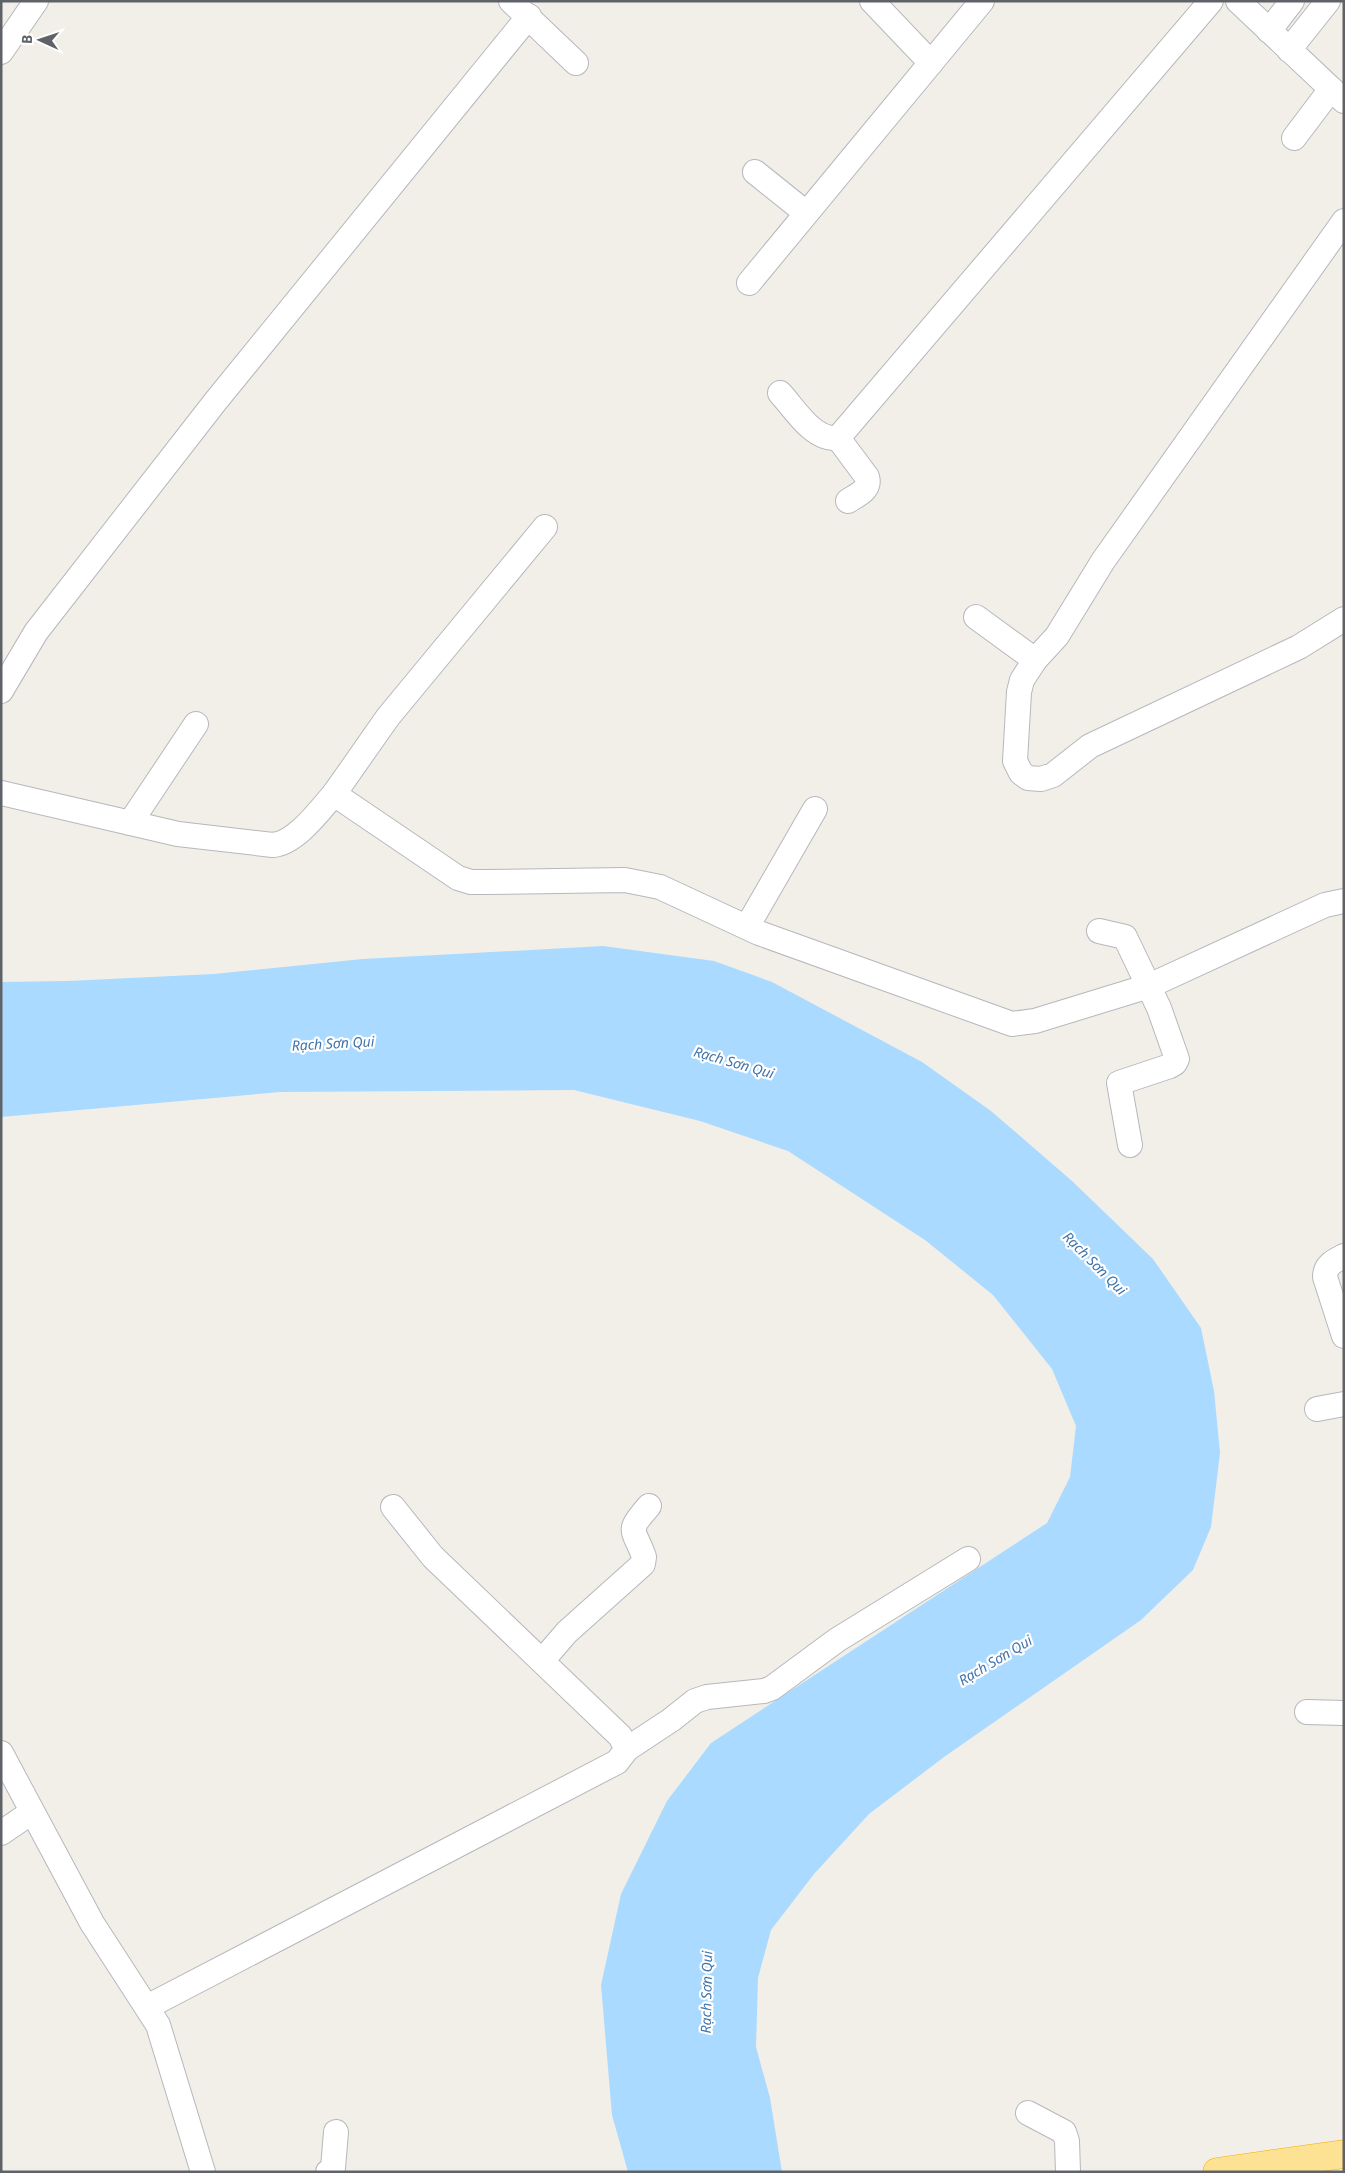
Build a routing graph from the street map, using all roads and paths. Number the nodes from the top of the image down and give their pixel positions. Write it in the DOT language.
graph roads {
  1 [pos="36,1"];
  2 [pos="872,1"];
  3 [pos="982,1"];
  4 [pos="1211,1"];
  5 [pos="1238,1"];
  6 [pos="1292,1"];
  7 [pos="1328,1"];
  8 [pos="520,9"];
  9 [pos="1269,31"];
  10 [pos="1289,50"];
  11 [pos="1,52"];
  12 [pos="576,62"];
  13 [pos="931,63"];
  14 [pos="1338,95"];
  15 [pos="1294,138"];
  16 [pos="755,172"];
  17 [pos="806,213"];
  18 [pos="1344,221"];
  19 [pos="749,283"];
  20 [pos="780,393"];
  21 [pos="838,438"];
  22 [pos="848,501"];
  23 [pos="545,527"];
  24 [pos="976,617"];
  25 [pos="1344,619"];
  26 [pos="1035,660"];
  27 [pos="1,691"];
  28 [pos="196,724"];
  29 [pos="1,793"];
  30 [pos="334,794"];
  31 [pos="815,809"];
  32 [pos="130,823"];
  33 [pos="1344,901"];
  34 [pos="747,927"];
  35 [pos="1098,931"];
  36 [pos="1154,995"];
  37 [pos="1130,1145"];
  38 [pos="1344,1256"];
  39 [pos="1344,1336"];
  40 [pos="1344,1404"];
  41 [pos="1317,1409"];
  42 [pos="649,1506"];
  43 [pos="393,1507"];
  44 [pos="968,1559"];
  45 [pos="542,1661"];
  46 [pos="1307,1712"];
  47 [pos="1344,1714"];
  48 [pos="627,1750"];
  49 [pos="1,1753"];
  50 [pos="32,1812"];
  51 [pos="1,1833"];
  52 [pos="147,2006"];
  53 [pos="1028,2113"];
  54 [pos="336,2132"];
  55 [pos="1344,2154"];
  56 [pos="1297,2166"];
  57 [pos="203,2172"];
  58 [pos="328,2172"];
  59 [pos="1068,2172"];
  60 [pos="1217,2172"];
  1 -- 11 [label="street"];
  2 -- 13 [label="street"];
  3 -- 13 [label="street"];
  4 -- 21 [label="street"];
  5 -- 9 [label="street"];
  6 -- 9 [label="street"];
  7 -- 10 [label="street"];
  8 -- 12 [label="street"];
  8 -- 27 [label="street"];
  9 -- 10 [label="street"];
  10 -- 14 [label="street"];
  13 -- 17 [label="street"];
  14 -- 15 [label="street"];
  16 -- 17 [label="street"];
  17 -- 19 [label="street"];
  18 -- 26 [label="street"];
  20 -- 21 [label="street"];
  21 -- 22 [label="street"];
  23 -- 30 [label="street"];
  24 -- 26 [label="street"];
  25 -- 26 [label="street"];
  28 -- 32 [label="street"];
  29 -- 32 [label="street"];
  30 -- 32 [label="street"];
  30 -- 34 [label="street"];
  31 -- 34 [label="street"];
  33 -- 36 [label="street"];
  34 -- 36 [label="street"];
  35 -- 36 [label="street"];
  36 -- 37 [label="street"];
  38 -- 39 [label="street"];
  40 -- 41 [label="street"];
  42 -- 45 [label="street"];
  43 -- 45 [label="street"];
  44 -- 48 [label="street"];
  45 -- 48 [label="street"];
  46 -- 47 [label="street"];
  48 -- 52 [label="street"];
  49 -- 50 [label="street"];
  50 -- 51 [label="street"];
  50 -- 52 [label="street"];
  52 -- 57 [label="street"];
  53 -- 59 [label="street"];
  54 -- 58 [label="street"];
  55 -- 56 [label="highway"];
  56 -- 60 [label="highway"];
}
